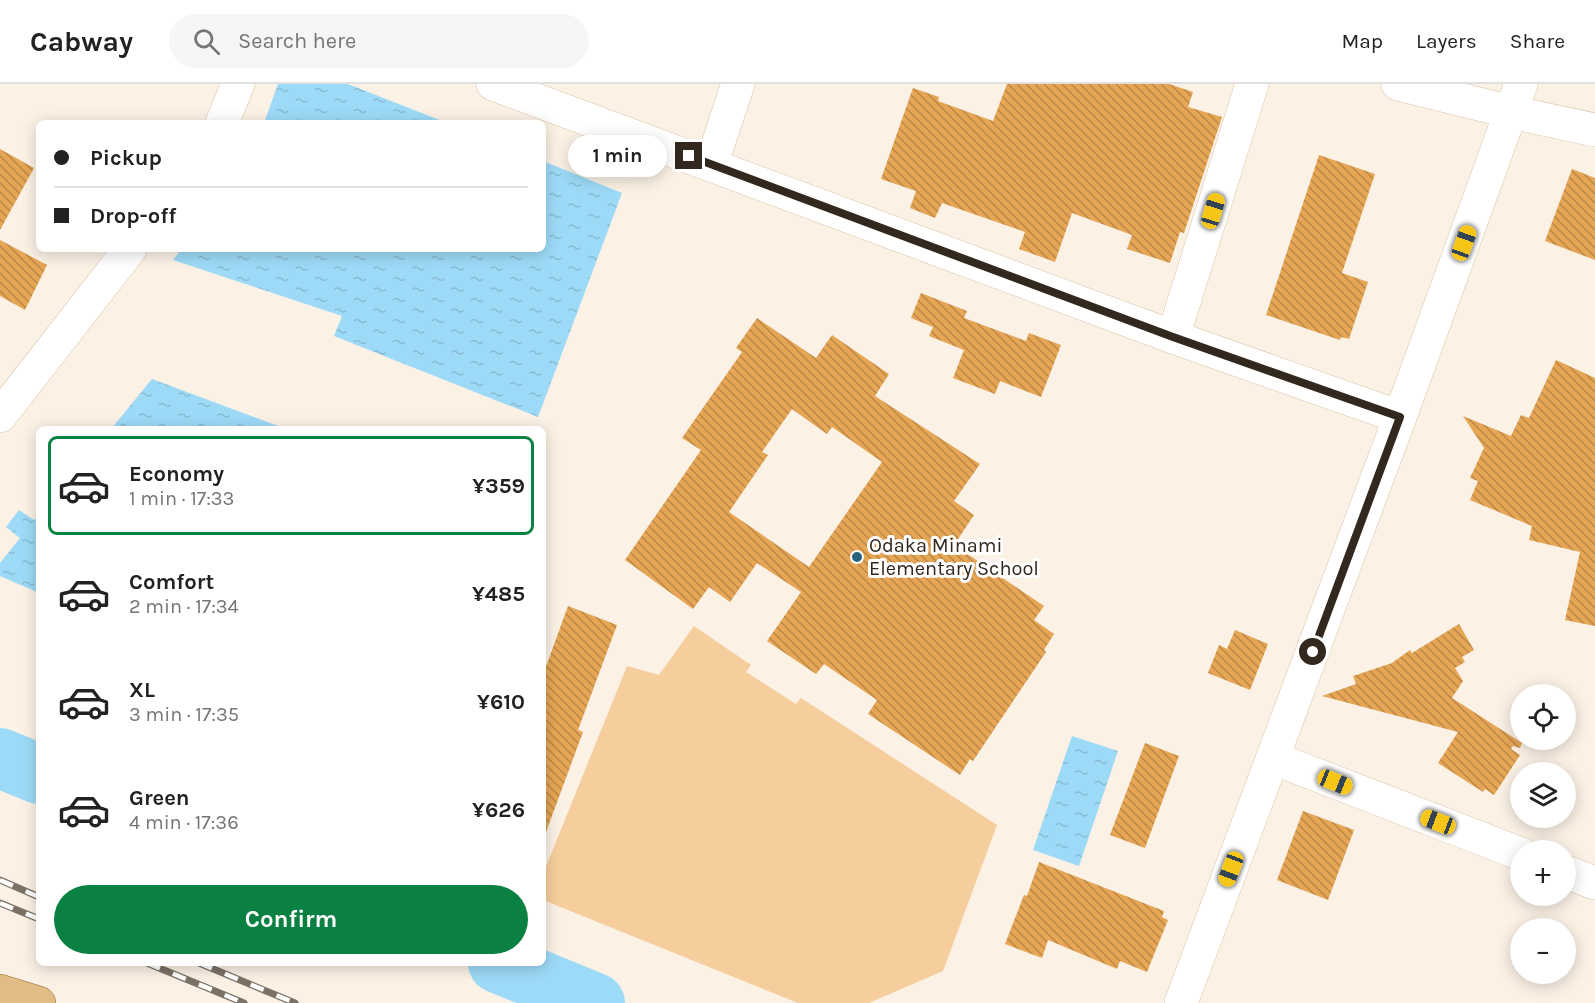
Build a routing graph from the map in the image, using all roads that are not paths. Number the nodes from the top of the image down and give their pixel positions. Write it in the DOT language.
graph roads {
  1 [pos="238,84"];
  2 [pos="493,84"];
  3 [pos="738,84"];
  4 [pos="1252,84"];
  5 [pos="1398,84"];
  6 [pos="1516,98"];
  7 [pos="223,120"];
  8 [pos="1595,130"];
  9 [pos="711,165"];
  10 [pos="128,252"];
  11 [pos="1173,337"];
  12 [pos="0,416"];
  13 [pos="1400,417"];
  14 [pos="1273,758"];
  15 [pos="1510,850"];
  16 [pos="1576,876"];
  17 [pos="1595,883"];
  18 [pos="3,996"];
  19 [pos="39,1003"];
  20 [pos="1181,1003"];
  1 -- 7 [label="street"];
  2 -- 9 [label="street"];
  3 -- 9 [label="street"];
  4 -- 11 [label="street"];
  5 -- 6 [label="street"];
  6 -- 8 [label="street"];
  6 -- 13 [label="street"];
  9 -- 11 [label="street"];
  10 -- 12 [label="street"];
  11 -- 13 [label="street"];
  13 -- 14 [label="street"];
  14 -- 15 [label="street"];
  14 -- 20 [label="street"];
  16 -- 17 [label="street"];
  18 -- 19 [label="main road"];
}
